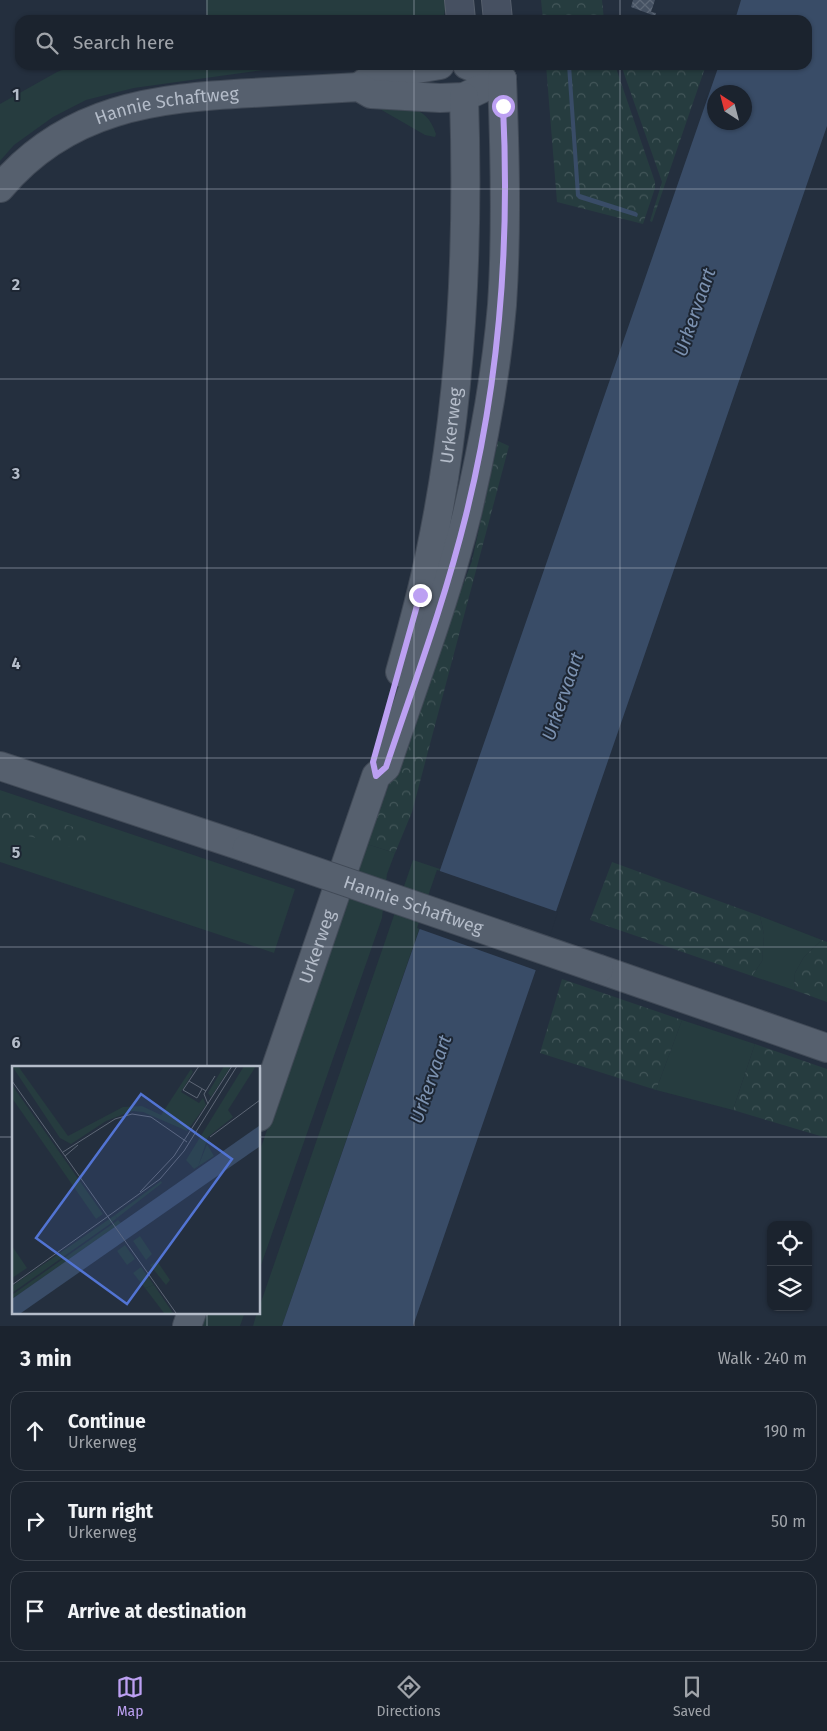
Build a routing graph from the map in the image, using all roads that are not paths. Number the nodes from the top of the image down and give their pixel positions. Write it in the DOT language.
graph roads {
  1 [pos="459,0"];
  2 [pos="496,0"];
  3 [pos="460,15"];
  4 [pos="498,15"];
  5 [pos="412,70"];
  6 [pos="463,70"];
  7 [pos="501,72"];
  8 [pos="359,87"];
  9 [pos="464,97"];
  10 [pos="0,188"];
  11 [pos="0,766"];
  12 [pos="376,776"];
  13 [pos="827,1048"];
  14 [pos="260,1114"];
  15 [pos="191,1314"];
  16 [pos="187,1326"];
  1 -- 3 [label="main road"];
  2 -- 4 [label="main road"];
  5 -- 8 [label="main road, Hannie Schaftweg"];
  6 -- 9 [label="main road, Urkerweg"];
  7 -- 9 [label="main road, Hannie Schaftweg"];
  7 -- 12 [label="main road, Urkerweg"];
  8 -- 9 [label="main road, Hannie Schaftweg"];
  8 -- 10 [label="main road, Hannie Schaftweg"];
  9 -- 12 [label="main road, Urkerweg"];
  11 -- 13 [label="main road, Hannie Schaftweg, bridge"];
  12 -- 14 [label="main road, Urkerweg"];
  15 -- 16 [label="main road"];
}
